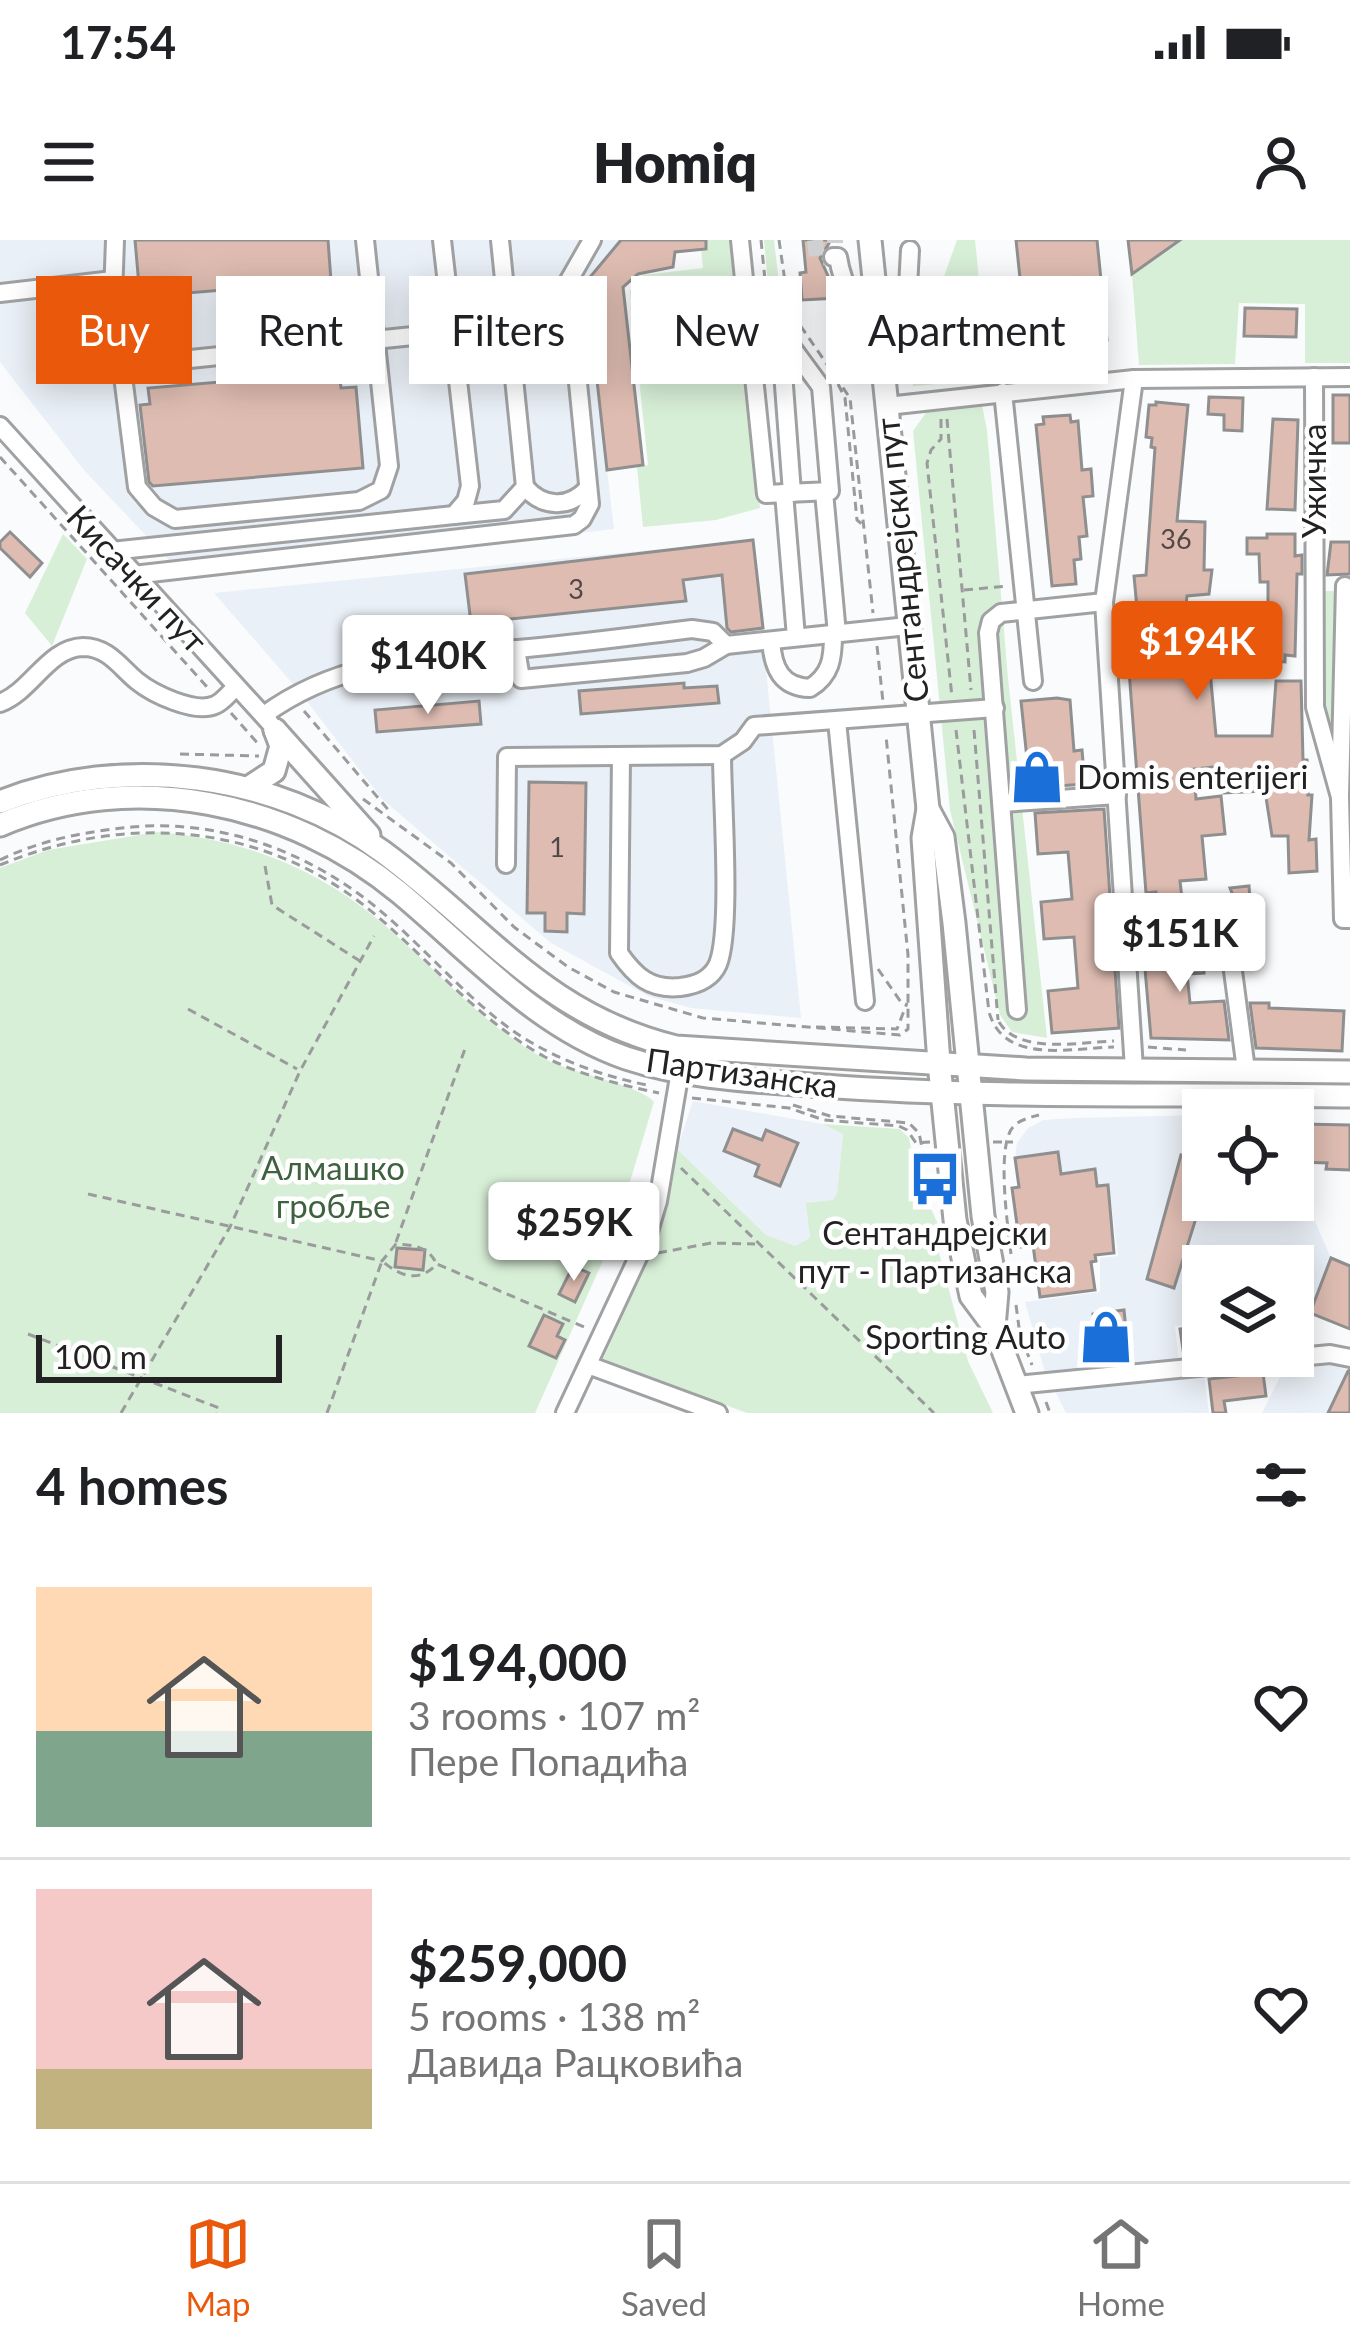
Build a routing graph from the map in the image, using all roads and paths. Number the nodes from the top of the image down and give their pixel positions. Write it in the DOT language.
graph roads {
  1 [pos="115,240"];
  2 [pos="365,240"];
  3 [pos="442,240"];
  4 [pos="500,240"];
  5 [pos="592,240"];
  6 [pos="740,240"];
  7 [pos="761,240"];
  8 [pos="779,240"];
  9 [pos="870,240"];
  10 [pos="910,250"];
  11 [pos="113,276"];
  12 [pos="368,276"];
  13 [pos="446,276"];
  14 [pos="743,276"];
  15 [pos="764,276"];
  16 [pos="783,276"];
  17 [pos="874,276"];
  18 [pos="909,276"];
  19 [pos="36,289"];
  20 [pos="0,293"];
  21 [pos="802,361"];
  22 [pos="1313,377"];
  23 [pos="1350,377"];
  24 [pos="1134,380"];
  25 [pos="124,384"];
  26 [pos="379,384"];
  27 [pos="458,384"];
  28 [pos="755,384"];
  29 [pos="783,384"];
  30 [pos="884,384"];
  31 [pos="1003,392"];
  32 [pos="939,400"];
  33 [pos="886,406"];
  34 [pos="0,426"];
  35 [pos="0,457"];
  36 [pos="470,486"];
  37 [pos="588,488"];
  38 [pos="824,491"];
  39 [pos="521,493"];
  40 [pos="788,493"];
  41 [pos="454,515"];
  42 [pos="864,526"];
  43 [pos="111,551"];
  44 [pos="133,574"];
  45 [pos="1023,584"];
  46 [pos="1314,586"];
  47 [pos="1347,586"];
  48 [pos="962,591"];
  49 [pos="1105,602"];
  50 [pos="1026,610"];
  51 [pos="908,626"];
  52 [pos="875,630"];
  53 [pos="835,634"];
  54 [pos="796,637"];
  55 [pos="771,641"];
  56 [pos="726,645"];
  57 [pos="516,650"];
  58 [pos="1033,681"];
  59 [pos="236,687"];
  60 [pos="292,694"];
  61 [pos="220,701"];
  62 [pos="0,703"];
  63 [pos="995,708"];
  64 [pos="954,714"];
  65 [pos="884,716"];
  66 [pos="918,716"];
  67 [pos="837,721"];
  68 [pos="269,723"];
  69 [pos="180,754"];
  70 [pos="256,755"];
  71 [pos="267,755"];
  72 [pos="722,755"];
  73 [pos="621,756"];
  74 [pos="248,788"];
  75 [pos="1117,795"];
  76 [pos="1340,797"];
  77 [pos="0,802"];
  78 [pos="1002,803"];
  79 [pos="928,809"];
  80 [pos="382,811"];
  81 [pos="395,820"];
  82 [pos="0,825"];
  83 [pos="381,850"];
  84 [pos="0,860"];
  85 [pos="506,864"];
  86 [pos="265,866"];
  87 [pos="1350,919"];
  88 [pos="1126,920"];
  89 [pos="374,936"];
  90 [pos="860,952"];
  91 [pos="361,962"];
  92 [pos="865,1001"];
  93 [pos="906,1004"];
  94 [pos="188,1009"];
  95 [pos="1017,1010"];
  96 [pos="936,1020"];
  97 [pos="965,1020"];
  98 [pos="992,1020"];
  99 [pos="905,1021"];
  100 [pos="1123,1041"];
  101 [pos="466,1046"];
  102 [pos="1115,1047"];
  103 [pos="939,1063"];
  104 [pos="969,1065"];
  105 [pos="1134,1069"];
  106 [pos="1246,1070"];
  107 [pos="300,1071"];
  108 [pos="1350,1072"];
  109 [pos="677,1081"];
  110 [pos="941,1093"];
  111 [pos="972,1095"];
  112 [pos="1350,1096"];
  113 [pos="1049,1114"];
  114 [pos="916,1143"];
  115 [pos="666,1153"];
  116 [pos="88,1193"];
  117 [pos="230,1227"];
  118 [pos="396,1244"];
  119 [pos="757,1244"];
  120 [pos="382,1261"];
  121 [pos="436,1264"];
  122 [pos="633,1267"];
  123 [pos="1013,1272"];
  124 [pos="1015,1293"];
  125 [pos="994,1327"];
  126 [pos="28,1334"];
  127 [pos="600,1339"];
  128 [pos="1350,1358"];
  129 [pos="588,1365"];
  130 [pos="141,1376"];
  131 [pos="1040,1382"];
  132 [pos="1016,1385"];
  133 [pos="121,1413"];
  134 [pos="217,1413"];
  135 [pos="327,1413"];
  136 [pos="565,1413"];
  137 [pos="718,1413"];
  138 [pos="934,1413"];
  139 [pos="1027,1413"];
  1 -- 11 [label="street"];
  2 -- 12 [label="street"];
  3 -- 13 [label="street"];
  4 -- 39 [label="street"];
  5 -- 37 [label="street"];
  6 -- 14 [label="street"];
  7 -- 15 [label="path"];
  8 -- 16 [label="path"];
  9 -- 17 [label="main road, Сентандрејски пут"];
  10 -- 18 [label="street"];
  19 -- 20 [label="street"];
  21 -- 38 [label="street"];
  22 -- 23 [label="street"];
  22 -- 24 [label="street"];
  22 -- 46 [label="street, Ужичка"];
  24 -- 31 [label="street"];
  24 -- 49 [label="street"];
  25 -- 26 [label="street"];
  27 -- 36 [label="street"];
  28 -- 40 [label="street"];
  29 -- 40 [label="street"];
  30 -- 33 [label="main road, Сентандрејски пут"];
  31 -- 32 [label="street"];
  31 -- 45 [label="street"];
  32 -- 33 [label="street"];
  32 -- 64 [label="path"];
  33 -- 51 [label="main road, Сентандрејски пут"];
  34 -- 43 [label="street, Кисачки пут"];
  35 -- 61 [label="path"];
  36 -- 39 [label="street"];
  36 -- 41 [label="street"];
  37 -- 39 [label="street"];
  37 -- 44 [label="street"];
  38 -- 40 [label="street"];
  38 -- 53 [label="street"];
  39 -- 41 [label="street"];
  40 -- 54 [label="street"];
  41 -- 43 [label="street"];
  42 -- 52 [label="path"];
  43 -- 44 [label="street, Кисачки пут"];
  44 -- 59 [label="street, Кисачки пут"];
  45 -- 48 [label="path"];
  45 -- 50 [label="street"];
  46 -- 47 [label="street, Ужичка"];
  46 -- 76 [label="street, Ужичка"];
  47 -- 76 [label="street, Ужичка"];
  49 -- 50 [label="street"];
  49 -- 75 [label="street"];
  50 -- 58 [label="street"];
  50 -- 63 [label="street"];
  51 -- 52 [label="street"];
  51 -- 66 [label="main road, Сентандрејски пут"];
  52 -- 53 [label="street"];
  52 -- 65 [label="path"];
  53 -- 54 [label="street"];
  53 -- 55 [label="street"];
  54 -- 55 [label="street"];
  55 -- 56 [label="street"];
  56 -- 57 [label="street"];
  56 -- 57 [label="street"];
  57 -- 60 [label="street"];
  59 -- 61 [label="street"];
  59 -- 68 [label="street, Кисачки пут"];
  60 -- 68 [label="street"];
  60 -- 81 [label="path"];
  61 -- 62 [label="street"];
  61 -- 71 [label="path"];
  63 -- 64 [label="street"];
  63 -- 78 [label="street"];
  64 -- 66 [label="street"];
  64 -- 98 [label="path"];
  65 -- 66 [label="street"];
  65 -- 67 [label="street"];
  65 -- 93 [label="path"];
  66 -- 79 [label="main road, Сентандрејски пут"];
  67 -- 72 [label="street"];
  67 -- 90 [label="street"];
  68 -- 74 [label="main road"];
  68 -- 83 [label="main road"];
  69 -- 70 [label="path"];
  72 -- 73 [label="street"];
  72 -- 73 [label="street"];
  73 -- 85 [label="street"];
  74 -- 77 [label="main road, Партизанска"];
  74 -- 83 [label="main road, Партизанска"];
  75 -- 78 [label="street"];
  75 -- 88 [label="street"];
  76 -- 87 [label="street, Ужичка"];
  78 -- 95 [label="street"];
  79 -- 96 [label="main road, Сентандрејски пут"];
  79 -- 97 [label="main road, Сентандрејски пут"];
  80 -- 81 [label="path"];
  81 -- 99 [label="path"];
  82 -- 109 [label="main road, Партизанска"];
  83 -- 103 [label="main road, Партизанска"];
  84 -- 109 [label="path"];
  86 -- 91 [label="path"];
  88 -- 105 [label="street"];
  88 -- 106 [label="street"];
  89 -- 91 [label="path"];
  90 -- 92 [label="street"];
  90 -- 93 [label="path"];
  91 -- 107 [label="path"];
  93 -- 99 [label="path"];
  94 -- 107 [label="path"];
  96 -- 99 [label="path"];
  96 -- 103 [label="main road, Сентандрејски пут"];
  97 -- 98 [label="path"];
  97 -- 104 [label="main road, Сентандрејски пут"];
  98 -- 100 [label="path"];
  98 -- 102 [label="path"];
  101 -- 118 [label="path"];
  103 -- 104 [label="main road, Партизанска"];
  103 -- 110 [label="main road, Сентандрејски пут"];
  104 -- 105 [label="main road, Партизанска"];
  104 -- 111 [label="main road, Сентандрејски пут"];
  105 -- 106 [label="main road, Партизанска"];
  106 -- 108 [label="main road, Партизанска"];
  107 -- 117 [label="path"];
  109 -- 110 [label="main road, Партизанска"];
  109 -- 114 [label="path"];
  109 -- 115 [label="street"];
  110 -- 111 [label="main road, Партизанска"];
  110 -- 125 [label="main road, Сентандрејски пут"];
  111 -- 112 [label="main road, Партизанска"];
  111 -- 125 [label="main road, Сентандрејски пут"];
  113 -- 123 [label="path"];
  115 -- 119 [label="path"];
  115 -- 122 [label="street"];
  116 -- 117 [label="path"];
  117 -- 120 [label="path"];
  117 -- 130 [label="path"];
  118 -- 120 [label="path"];
  118 -- 121 [label="path"];
  119 -- 122 [label="path"];
  119 -- 138 [label="path"];
  120 -- 121 [label="path"];
  120 -- 135 [label="path"];
  121 -- 127 [label="path"];
  122 -- 127 [label="street"];
  124 -- 131 [label="path"];
  125 -- 132 [label="main road, Сентандрејски пут"];
  126 -- 130 [label="path"];
  127 -- 129 [label="street"];
  128 -- 131 [label="street"];
  129 -- 136 [label="street"];
  129 -- 137 [label="street"];
  130 -- 133 [label="path"];
  130 -- 134 [label="path"];
  131 -- 132 [label="street"];
  132 -- 139 [label="main road, Сентандрејски пут"];
}
